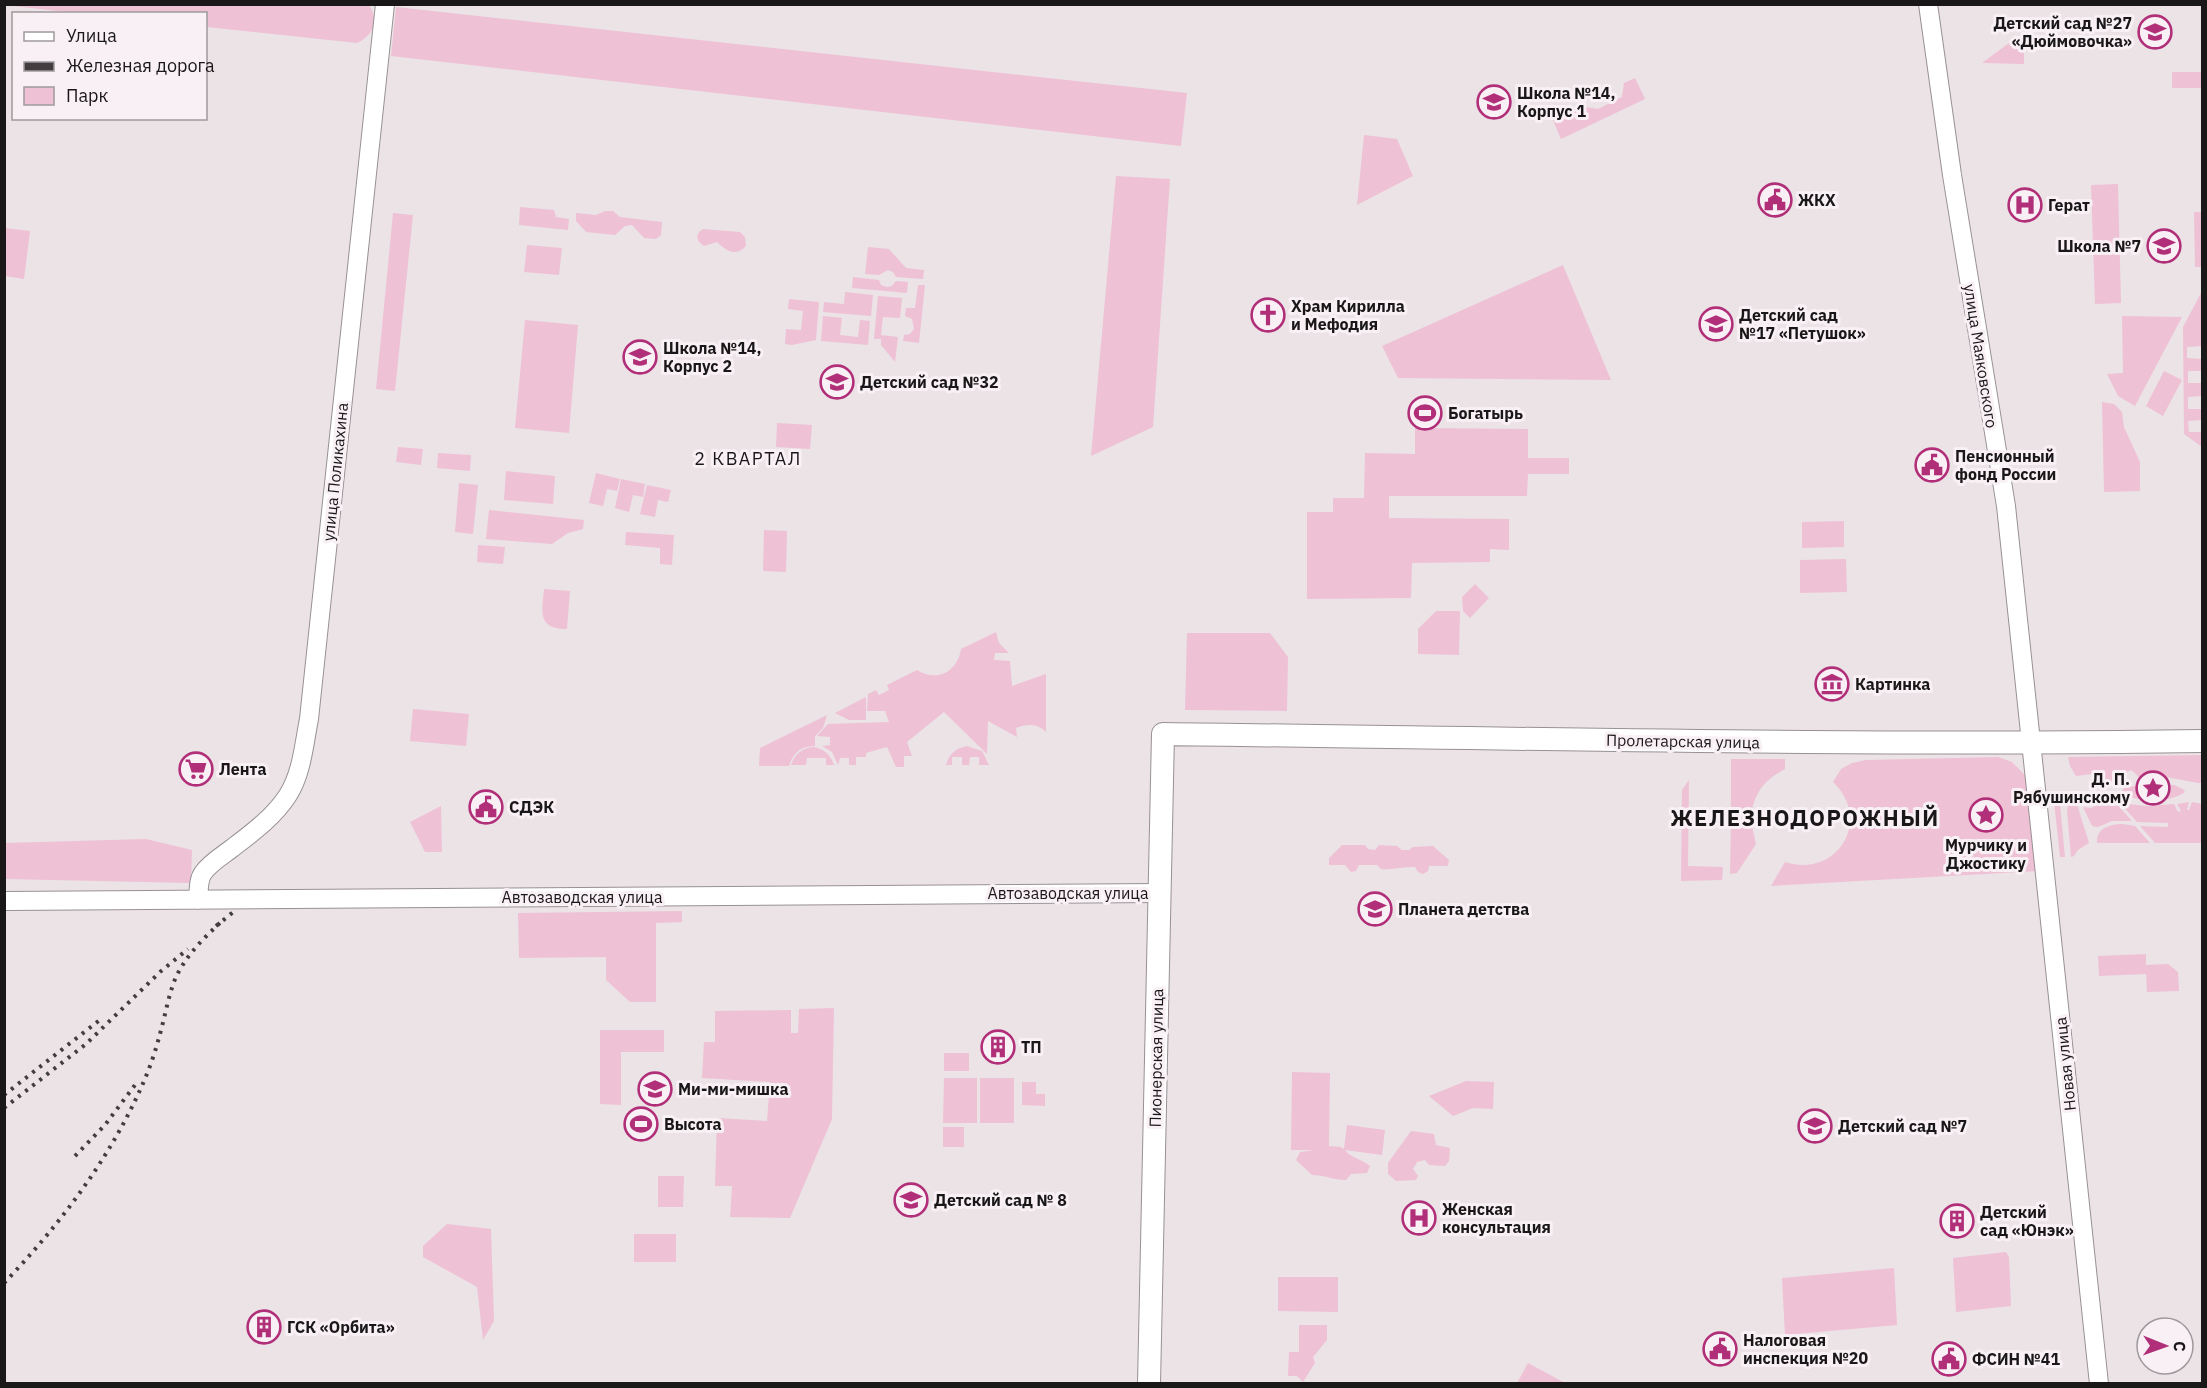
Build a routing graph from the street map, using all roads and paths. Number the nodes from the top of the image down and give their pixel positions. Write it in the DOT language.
graph roads {
  1 [pos="385,4"];
  2 [pos="1933,8"];
  3 [pos="1163,734"];
  4 [pos="2202,741"];
  5 [pos="2031,744"];
  6 [pos="1159,893"];
  7 [pos="198,900"];
  8 [pos="4,901"];
  9 [pos="1149,1383"];
  10 [pos="2099,1383"];
  1 -- 7 [label="street, улица Поликахина"];
  2 -- 5 [label="street, улица Маяковского"];
  3 -- 5 [label="main road, Пролетарская улица"];
  3 -- 6 [label="main road, Пионерская улица"];
  4 -- 5 [label="main road, Пролетарская улица"];
  5 -- 10 [label="street, Новая улица"];
  6 -- 7 [label="street, Автозаводская улица"];
  6 -- 9 [label="main road, Пионерская улица"];
  7 -- 8 [label="street, Автозаводская улица"];
}
